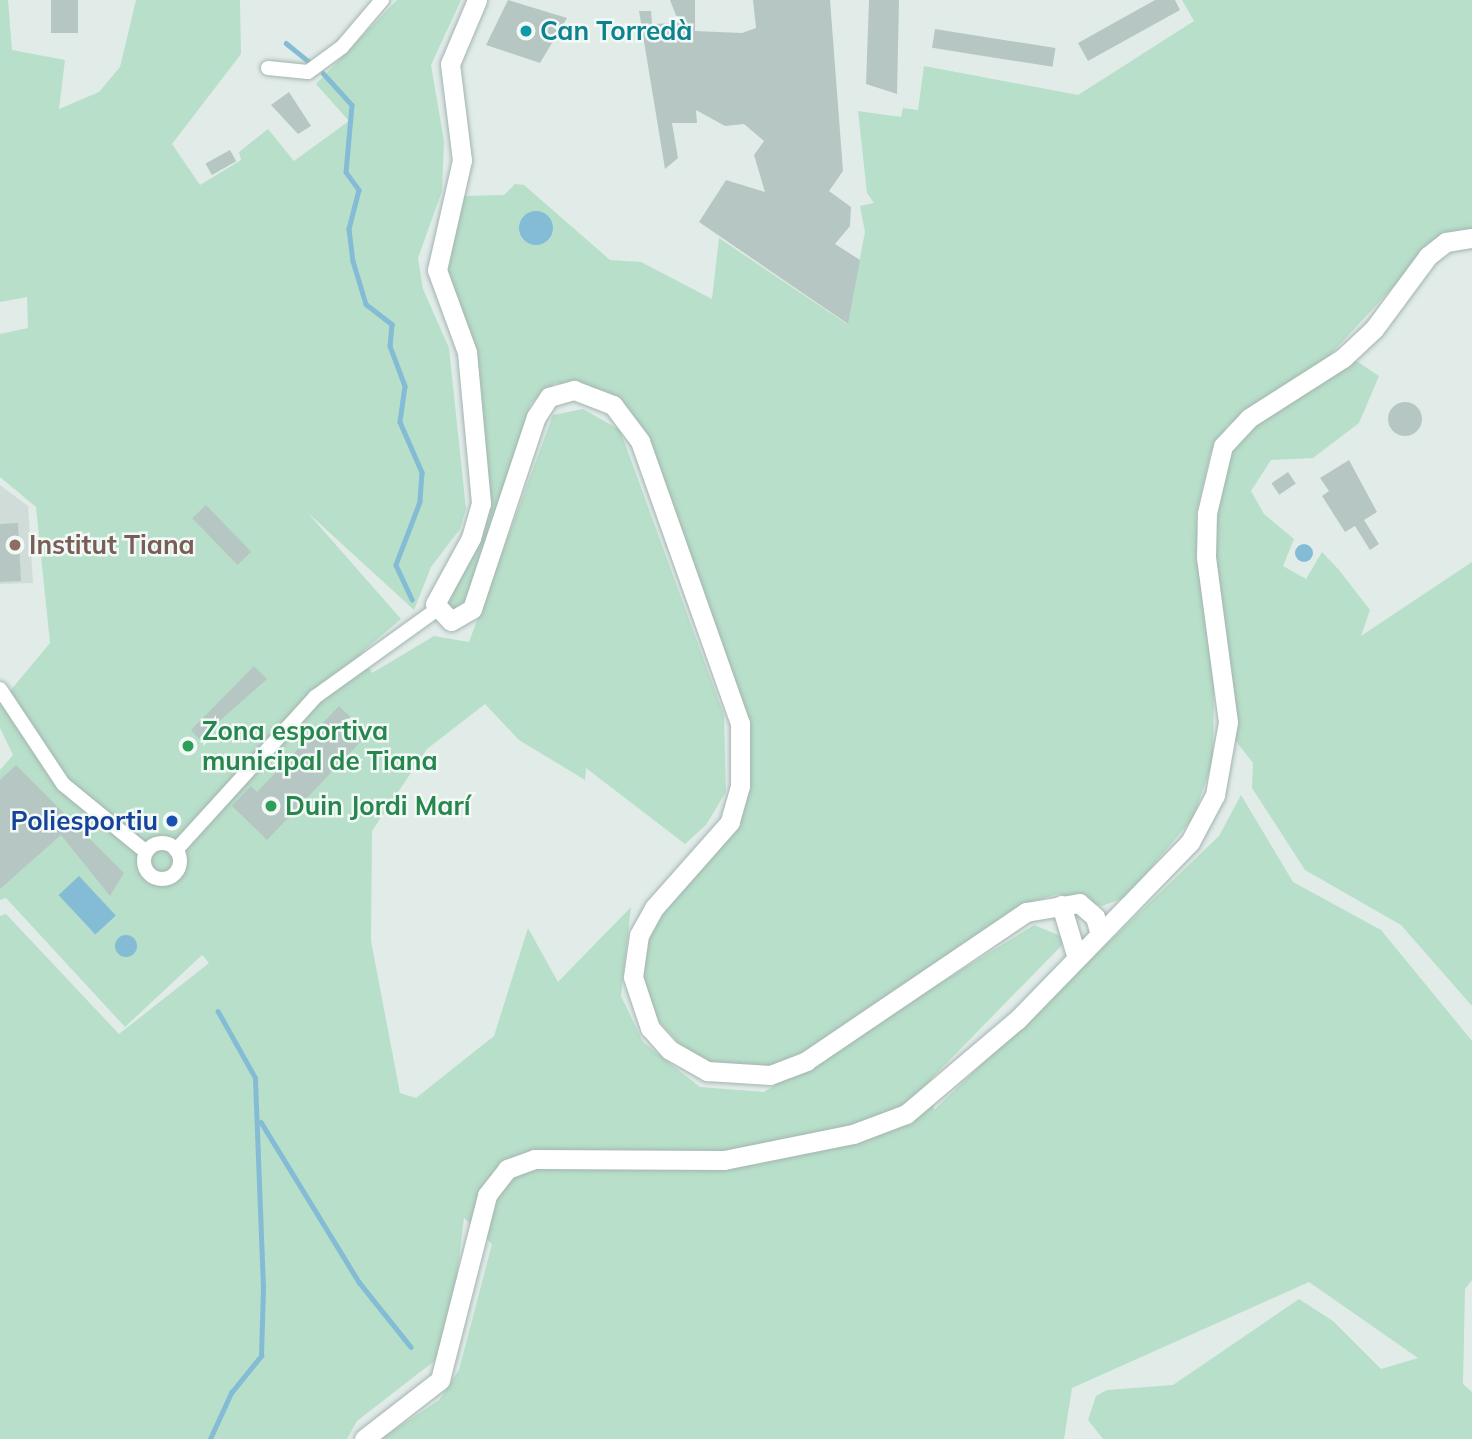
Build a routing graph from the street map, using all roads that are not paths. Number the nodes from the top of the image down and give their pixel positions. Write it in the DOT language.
graph roads {
  1 [pos="382,0"];
  2 [pos="477,0"];
  3 [pos="268,68"];
  4 [pos="1472,238"];
  5 [pos="436,610"];
  6 [pos="0,689"];
  7 [pos="176,850"];
  8 [pos="146,852"];
  9 [pos="1061,905"];
  10 [pos="1128,906"];
  11 [pos="1088,909"];
  12 [pos="1100,934"];
  13 [pos="1077,958"];
  14 [pos="364,1439"];
  1 -- 3 [label="street"];
  2 -- 5 [label="street"];
  4 -- 10 [label="street"];
  5 -- 7 [label="street"];
  5 -- 9 [label="street"];
  6 -- 8 [label="street"];
  7 -- 8 [label="street"];
  7 -- 8 [label="street"];
  9 -- 11 [label="street"];
  9 -- 12 [label="street"];
  9 -- 13 [label="street"];
  10 -- 11 [label="street"];
  10 -- 12 [label="street"];
  11 -- 12 [label="street"];
  12 -- 13 [label="street"];
  13 -- 14 [label="street"];
}
